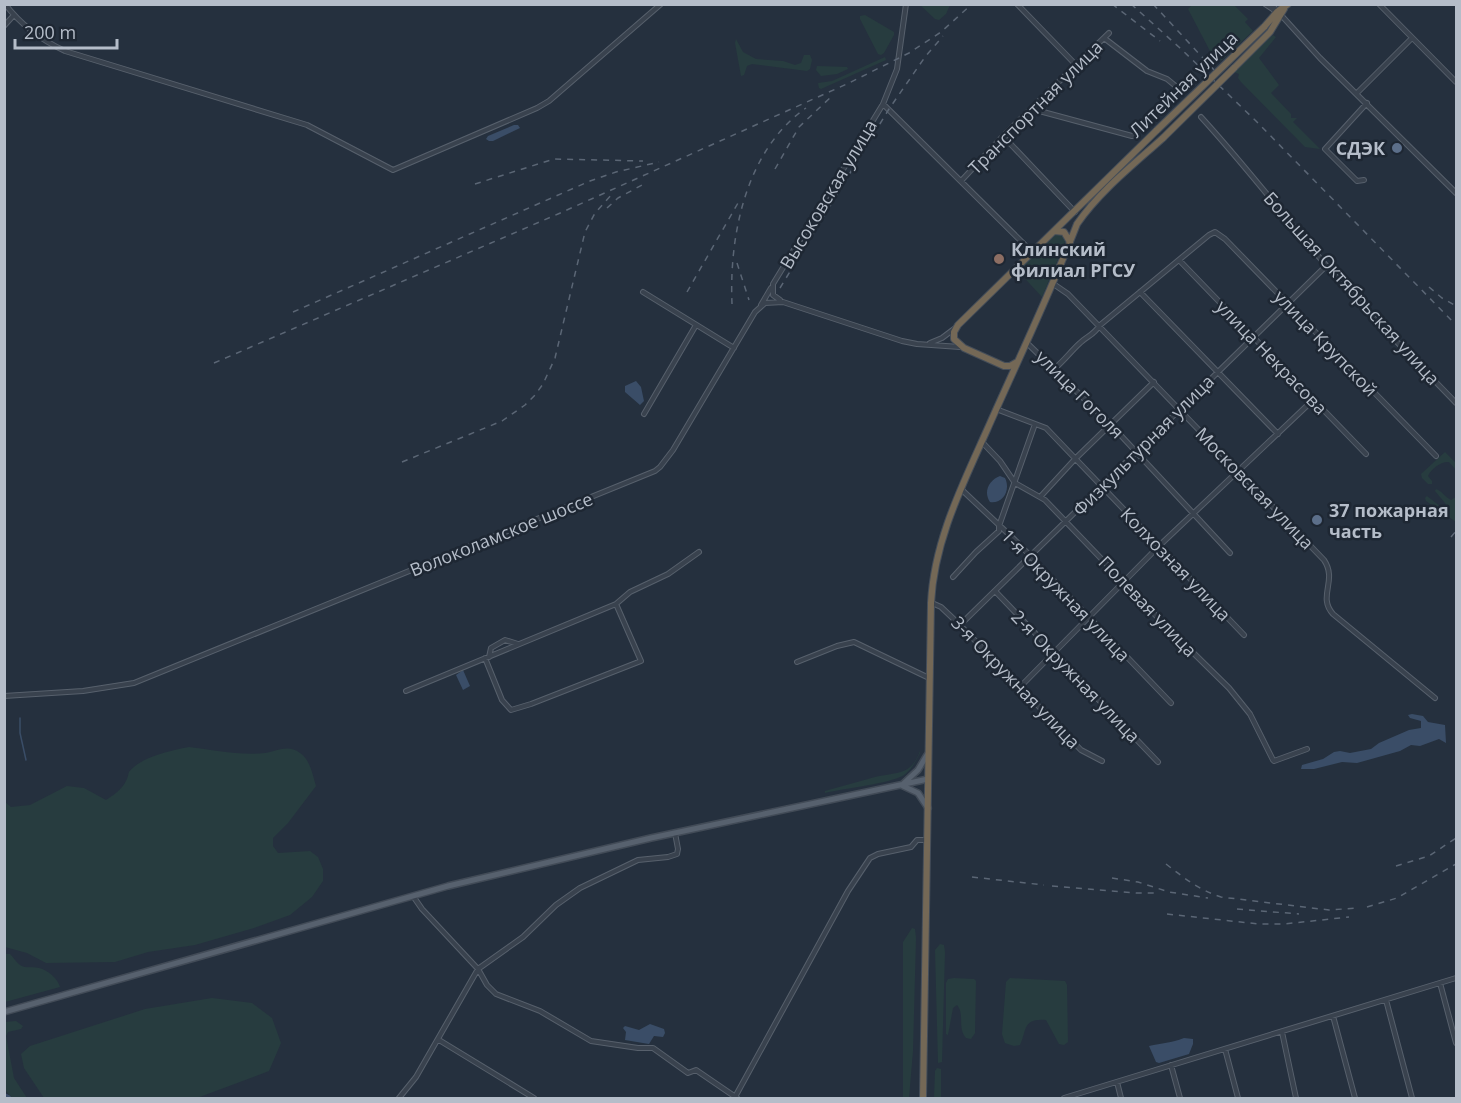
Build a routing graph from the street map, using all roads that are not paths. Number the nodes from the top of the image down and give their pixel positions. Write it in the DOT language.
graph roads {
  1 [pos="5,4"];
  2 [pos="661,4"];
  3 [pos="906,4"];
  4 [pos="1017,4"];
  5 [pos="1265,4"];
  6 [pos="1379,4"];
  7 [pos="1286,7"];
  8 [pos="1275,11"];
  9 [pos="14,15"];
  10 [pos="1288,24"];
  11 [pos="4,26"];
  12 [pos="1271,29"];
  13 [pos="1109,33"];
  14 [pos="1104,38"];
  15 [pos="1412,38"];
  16 [pos="1076,65"];
  17 [pos="1456,82"];
  18 [pos="1178,88"];
  19 [pos="1357,93"];
  20 [pos="1367,103"];
  21 [pos="883,104"];
  22 [pos="1031,109"];
  23 [pos="1201,117"];
  24 [pos="1003,136"];
  25 [pos="1132,136"];
  26 [pos="1364,180"];
  27 [pos="961,181"];
  28 [pos="1456,193"];
  29 [pos="1075,212"];
  30 [pos="1055,231"];
  31 [pos="1070,243"];
  32 [pos="1032,253"];
  33 [pos="1179,260"];
  34 [pos="1326,266"];
  35 [pos="1051,283"];
  36 [pos="773,284"];
  37 [pos="644,292"];
  38 [pos="1140,292"];
  39 [pos="783,302"];
  40 [pos="1288,303"];
  41 [pos="760,306"];
  42 [pos="696,325"];
  43 [pos="958,325"];
  44 [pos="1099,326"];
  45 [pos="1253,338"];
  46 [pos="1026,342"];
  47 [pos="918,344"];
  48 [pos="734,348"];
  49 [pos="964,348"];
  50 [pos="1018,362"];
  51 [pos="1004,366"];
  52 [pos="1054,369"];
  53 [pos="1217,373"];
  54 [pos="1010,379"];
  55 [pos="1154,382"];
  56 [pos="1313,400"];
  57 [pos="1456,403"];
  58 [pos="996,408"];
  59 [pos="1180,410"];
  60 [pos="644,414"];
  61 [pos="1035,424"];
  62 [pos="1110,425"];
  63 [pos="1278,434"];
  64 [pos="981,441"];
  65 [pos="1137,453"];
  66 [pos="1366,454"];
  67 [pos="1436,456"];
  68 [pos="1075,459"];
  69 [pos="1239,470"];
  70 [pos="1015,483"];
  71 [pos="1101,486"];
  72 [pos="961,489"];
  73 [pos="1041,496"];
  74 [pos="1193,514"];
  75 [pos="1066,522"];
  76 [pos="999,525"];
  77 [pos="1159,546"];
  78 [pos="699,552"];
  79 [pos="1230,553"];
  80 [pos="1030,556"];
  81 [pos="953,577"];
  82 [pos="1124,582"];
  83 [pos="995,591"];
  84 [pos="931,603"];
  85 [pos="616,604"];
  86 [pos="1088,616"];
  87 [pos="960,625"];
  88 [pos="1244,635"];
  89 [pos="518,644"];
  90 [pos="1054,651"];
  91 [pos="487,658"];
  92 [pos="797,662"];
  93 [pos="930,679"];
  94 [pos="1020,687"];
  95 [pos="406,692"];
  96 [pos="4,696"];
  97 [pos="1435,698"];
  98 [pos="1171,702"];
  99 [pos="1307,749"];
  100 [pos="929,752"];
  101 [pos="1102,760"];
  102 [pos="1158,762"];
  103 [pos="928,779"];
  104 [pos="902,785"];
  105 [pos="928,808"];
  106 [pos="675,833"];
  107 [pos="927,840"];
  108 [pos="412,896"];
  109 [pos="478,969"];
  110 [pos="1456,978"];
  111 [pos="1440,983"];
  112 [pos="1386,1000"];
  113 [pos="4,1012"];
  114 [pos="1333,1016"];
  115 [pos="1282,1032"];
  116 [pos="439,1040"];
  117 [pos="1456,1043"];
  118 [pos="1225,1049"];
  119 [pos="1171,1065"];
  120 [pos="1117,1082"];
  121 [pos="400,1098"];
  122 [pos="534,1098"];
  123 [pos="736,1098"];
  124 [pos="923,1098"];
  125 [pos="1064,1098"];
  126 [pos="1121,1098"];
  127 [pos="1180,1098"];
  128 [pos="1238,1098"];
  129 [pos="1296,1098"];
  130 [pos="1355,1098"];
  131 [pos="1412,1098"];
  1 -- 9 [label="street"];
  2 -- 9 [label="street"];
  3 -- 21 [label="street, Высоковская улица"];
  4 -- 16 [label="street"];
  5 -- 8 [label="street"];
  6 -- 15 [label="street"];
  7 -- 8 [label="highway, Литейная улица"];
  8 -- 10 [label="street"];
  8 -- 12 [label="highway, Литейная улица"];
  8 -- 29 [label="highway, Литейная улица, bridge"];
  9 -- 11 [label="street"];
  10 -- 12 [label="street"];
  10 -- 19 [label="street"];
  12 -- 31 [label="highway, Литейная улица, bridge"];
  13 -- 14 [label="street, Транспортная улица"];
  14 -- 16 [label="street, Транспортная улица"];
  14 -- 18 [label="street"];
  15 -- 17 [label="street"];
  15 -- 19 [label="street"];
  16 -- 22 [label="street, Транспортная улица"];
  19 -- 20 [label="street"];
  20 -- 26 [label="street"];
  20 -- 28 [label="street"];
  21 -- 27 [label="street"];
  21 -- 36 [label="street, Высоковская улица"];
  22 -- 24 [label="street, Транспортная улица"];
  22 -- 25 [label="street"];
  23 -- 34 [label="street, Большая Октябрьская улица"];
  24 -- 27 [label="street, Транспортная улица"];
  24 -- 29 [label="street"];
  27 -- 32 [label="street"];
  29 -- 30 [label="highway, Литейная улица"];
  30 -- 31 [label="highway"];
  30 -- 32 [label="highway, Литейная улица"];
  31 -- 35 [label="highway, Литейная улица"];
  32 -- 43 [label="highway, Литейная улица"];
  33 -- 38 [label="street"];
  33 -- 40 [label="street, улица Крупской"];
  33 -- 45 [label="street, улица Некрасова"];
  34 -- 40 [label="street, Физкультурная улица"];
  34 -- 57 [label="street, Большая Октябрьская улица"];
  35 -- 44 [label="street, Московская улица"];
  35 -- 46 [label="highway, Литейная улица"];
  36 -- 39 [label="street, Высоковская улица"];
  36 -- 41 [label="street, Высоковская улица"];
  37 -- 42 [label="street"];
  38 -- 44 [label="street"];
  38 -- 53 [label="street"];
  39 -- 41 [label="street"];
  39 -- 47 [label="street"];
  40 -- 45 [label="street, Физкультурная улица"];
  40 -- 67 [label="street, улица Крупской"];
  41 -- 48 [label="street, Волоколамское шоссе"];
  42 -- 48 [label="street"];
  42 -- 60 [label="street"];
  43 -- 47 [label="street"];
  43 -- 49 [label="highway"];
  44 -- 52 [label="street"];
  44 -- 55 [label="street, Московская улица"];
  45 -- 53 [label="street, Физкультурная улица"];
  45 -- 56 [label="street, улица Некрасова"];
  46 -- 50 [label="highway, Литейная улица"];
  46 -- 52 [label="street, улица Гоголя"];
  47 -- 49 [label="street"];
  48 -- 96 [label="street, Волоколамское шоссе"];
  49 -- 51 [label="highway"];
  50 -- 51 [label="highway"];
  50 -- 54 [label="highway, Литейная улица"];
  51 -- 54 [label="highway"];
  52 -- 62 [label="street, улица Гоголя"];
  53 -- 59 [label="street, Физкультурная улица"];
  53 -- 63 [label="street"];
  54 -- 58 [label="highway, Литейная улица"];
  55 -- 59 [label="street, Московская улица"];
  55 -- 62 [label="street"];
  56 -- 63 [label="street"];
  56 -- 66 [label="street, улица Некрасова"];
  58 -- 61 [label="street, Колхозная улица"];
  58 -- 64 [label="highway, Литейная улица"];
  59 -- 65 [label="street, Физкультурная улица"];
  59 -- 69 [label="street, Московская улица"];
  61 -- 68 [label="street, Колхозная улица"];
  61 -- 70 [label="street"];
  62 -- 65 [label="street, улица Гоголя"];
  62 -- 68 [label="street"];
  63 -- 69 [label="street"];
  64 -- 70 [label="street, Полевая улица"];
  64 -- 72 [label="highway, Литейная улица"];
  65 -- 71 [label="street, Физкультурная улица"];
  65 -- 74 [label="street, улица Гоголя"];
  68 -- 71 [label="street, Колхозная улица"];
  68 -- 73 [label="street"];
  69 -- 74 [label="street"];
  69 -- 97 [label="street, Московская улица"];
  70 -- 73 [label="street, Полевая улица"];
  70 -- 76 [label="street"];
  71 -- 75 [label="street, Физкультурная улица"];
  71 -- 77 [label="street, Колхозная улица"];
  72 -- 76 [label="street, 1-я Окружная улица"];
  72 -- 84 [label="highway, Литейная улица"];
  73 -- 75 [label="street, Полевая улица"];
  74 -- 77 [label="street"];
  74 -- 79 [label="street, улица Гоголя"];
  75 -- 80 [label="street, Физкультурная улица"];
  75 -- 82 [label="street, Полевая улица"];
  76 -- 80 [label="street, 1-я Окружная улица"];
  76 -- 81 [label="street"];
  77 -- 82 [label="street"];
  77 -- 88 [label="street, Колхозная улица"];
  78 -- 85 [label="street"];
  80 -- 83 [label="street, Физкультурная улица"];
  80 -- 86 [label="street, 1-я Окружная улица"];
  82 -- 86 [label="street"];
  82 -- 99 [label="street, Полевая улица"];
  83 -- 87 [label="street, Физкультурная улица"];
  83 -- 90 [label="street, 2-я Окружная улица"];
  84 -- 87 [label="street, 3-я Окружная улица"];
  84 -- 93 [label="highway, Литейная улица"];
  85 -- 89 [label="street"];
  85 -- 91 [label="street"];
  86 -- 90 [label="street"];
  86 -- 98 [label="street, 1-я Окружная улица"];
  87 -- 94 [label="street, 3-я Окружная улица"];
  89 -- 91 [label="street"];
  89 -- 91 [label="street"];
  90 -- 94 [label="street"];
  90 -- 102 [label="street, 2-я Окружная улица"];
  91 -- 95 [label="street"];
  92 -- 93 [label="street"];
  93 -- 100 [label="highway, Литейная улица"];
  94 -- 101 [label="street, 3-я Окружная улица"];
  100 -- 103 [label="highway, Литейная улица"];
  100 -- 104 [label="main road"];
  103 -- 104 [label="main road"];
  103 -- 105 [label="highway, Литейная улица"];
  104 -- 105 [label="main road"];
  104 -- 106 [label="main road"];
  105 -- 107 [label="highway, Литейная улица"];
  106 -- 108 [label="main road"];
  106 -- 109 [label="street"];
  107 -- 123 [label="street"];
  107 -- 124 [label="highway, Литейная улица"];
  108 -- 109 [label="street"];
  108 -- 113 [label="main road"];
  109 -- 116 [label="street"];
  109 -- 123 [label="street"];
  110 -- 111 [label="street"];
  111 -- 112 [label="street"];
  111 -- 117 [label="street"];
  112 -- 114 [label="street"];
  112 -- 131 [label="street"];
  114 -- 115 [label="street"];
  114 -- 130 [label="street"];
  115 -- 118 [label="street"];
  115 -- 129 [label="street"];
  116 -- 121 [label="street"];
  116 -- 122 [label="street"];
  118 -- 119 [label="street"];
  118 -- 128 [label="street"];
  119 -- 120 [label="street"];
  119 -- 127 [label="street"];
  120 -- 125 [label="street"];
  120 -- 126 [label="street"];
}
